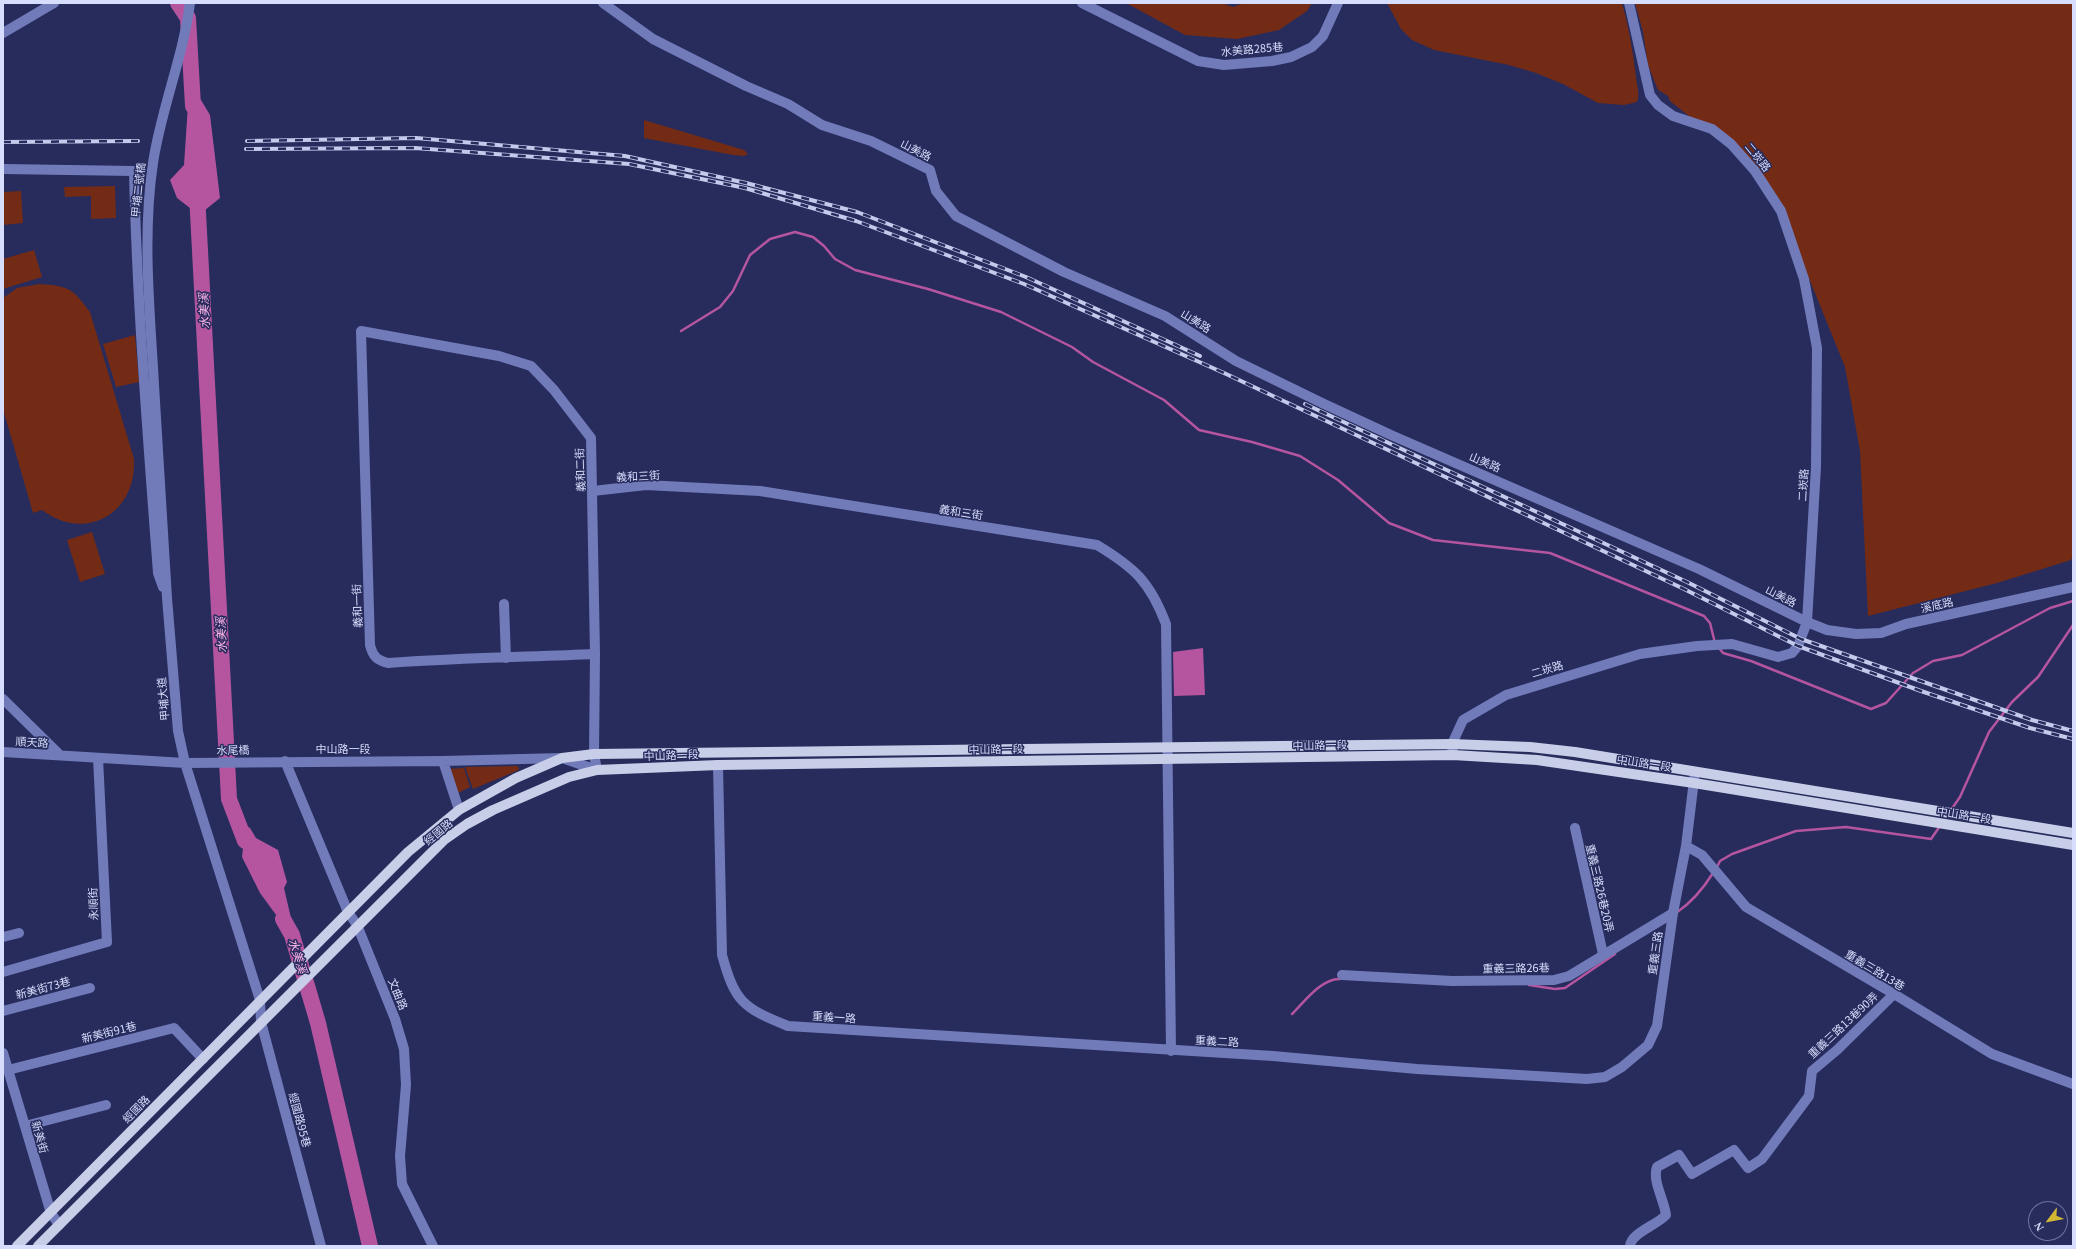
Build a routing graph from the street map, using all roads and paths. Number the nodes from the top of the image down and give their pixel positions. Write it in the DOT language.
graph roads {
  1 [pos="54,3"];
  2 [pos="190,3"];
  3 [pos="603,3"];
  4 [pos="1082,3"];
  5 [pos="1338,3"];
  6 [pos="1628,3"];
  7 [pos="3,33"];
  8 [pos="3,169"];
  9 [pos="361,331"];
  10 [pos="154,385"];
  11 [pos="593,491"];
  12 [pos="2073,587"];
  13 [pos="167,598"];
  14 [pos="504,604"];
  15 [pos="1807,622"];
  16 [pos="595,654"];
  17 [pos="506,658"];
  18 [pos="3,699"];
  19 [pos="1452,744"];
  20 [pos="1168,746"];
  21 [pos="3,752"];
  22 [pos="594,754"];
  23 [pos="60,755"];
  24 [pos="1453,755"];
  25 [pos="98,758"];
  26 [pos="562,758"];
  27 [pos="1169,760"];
  28 [pos="285,761"];
  29 [pos="443,761"];
  30 [pos="268,762"];
  31 [pos="185,763"];
  32 [pos="718,765"];
  33 [pos="597,770"];
  34 [pos="1695,772"];
  35 [pos="1694,783"];
  36 [pos="459,810"];
  37 [pos="1575,828"];
  38 [pos="2073,833"];
  39 [pos="2073,845"];
  40 [pos="1686,846"];
  41 [pos="348,912"];
  42 [pos="1673,913"];
  43 [pos="357,925"];
  44 [pos="19,932"];
  45 [pos="3,938"];
  46 [pos="1603,954"];
  47 [pos="3,972"];
  48 [pos="1342,975"];
  49 [pos="90,988"];
  50 [pos="1894,994"];
  51 [pos="260,1000"];
  52 [pos="3,1011"];
  53 [pos="261,1022"];
  54 [pos="1171,1051"];
  55 [pos="3,1053"];
  56 [pos="203,1059"];
  57 [pos="8,1070"];
  58 [pos="1566,1078"];
  59 [pos="2073,1084"];
  60 [pos="106,1105"];
  61 [pos="25,1126"];
  62 [pos="51,1213"];
  63 [pos="59,1226"];
  64 [pos="17,1246"];
  65 [pos="38,1246"];
  66 [pos="321,1246"];
  67 [pos="433,1246"];
  68 [pos="1630,1246"];
  1 -- 7 [label="street"];
  2 -- 10 [label="street, 甲埔二號橋, bridge"];
  3 -- 15 [label="street, 山美路"];
  4 -- 5 [label="street, 水美路285巷"];
  6 -- 15 [label="street, 二崁路"];
  8 -- 13 [label="street"];
  9 -- 11 [label="street, 義和二街"];
  9 -- 17 [label="street, 義和一街"];
  10 -- 13 [label="street, 甲埔大道"];
  11 -- 16 [label="street, 義和二街"];
  11 -- 20 [label="street, 義和三街"];
  12 -- 15 [label="street, 溪底路"];
  13 -- 31 [label="street, 甲埔大道"];
  14 -- 17 [label="street"];
  15 -- 19 [label="street, 二崁路"];
  16 -- 17 [label="street, 義和一街"];
  16 -- 22 [label="street, 義和二街"];
  18 -- 23 [label="street"];
  19 -- 20 [label="main road, 中山路一段"];
  19 -- 24 [label="street, 二崁路"];
  19 -- 34 [label="main road, 中山路一段"];
  20 -- 22 [label="main road, 中山路一段"];
  20 -- 27 [label="street"];
  21 -- 23 [label="street, 順天路"];
  22 -- 26 [label="main road, 中山路一段"];
  22 -- 33 [label="street, 義和二街"];
  23 -- 25 [label="street"];
  24 -- 27 [label="main road, 中山路一段"];
  24 -- 35 [label="main road, 中山路一段"];
  25 -- 31 [label="street"];
  25 -- 47 [label="street, 永順街"];
  26 -- 29 [label="street, 中山路一段"];
  26 -- 33 [label="street, 中山路一段"];
  26 -- 36 [label="main road, 經國路"];
  27 -- 32 [label="main road, 中山路一段"];
  27 -- 54 [label="street"];
  28 -- 29 [label="street, 中山路一段"];
  28 -- 30 [label="street, 中山路一段"];
  28 -- 41 [label="street, 文曲路"];
  29 -- 36 [label="street"];
  30 -- 31 [label="street, 水尾橋"];
  31 -- 51 [label="street, 甲埔大道"];
  32 -- 33 [label="main road, 中山路一段"];
  32 -- 54 [label="street, 重義一路"];
  33 -- 43 [label="main road, 經國路"];
  34 -- 35 [label="street, 重義三路"];
  34 -- 38 [label="main road, 中山路一段"];
  35 -- 39 [label="main road, 中山路一段"];
  35 -- 40 [label="street, 重義三路"];
  36 -- 41 [label="main road, 經國路"];
  37 -- 46 [label="street, 重義三路26巷20弄"];
  40 -- 42 [label="street, 重義三路"];
  40 -- 50 [label="street, 重義三路13巷"];
  41 -- 43 [label="street, 文曲路"];
  41 -- 51 [label="main road, 經國路"];
  42 -- 46 [label="street, 重義三路26巷"];
  42 -- 58 [label="street, 重義三路"];
  43 -- 53 [label="main road, 經國路"];
  43 -- 67 [label="street, 文曲路"];
  44 -- 45 [label="street"];
  46 -- 48 [label="street, 重義三路26巷"];
  49 -- 52 [label="street, 新美街73巷"];
  50 -- 59 [label="street, 重義三路13巷"];
  50 -- 68 [label="street, 重義三路13巷90弄"];
  51 -- 53 [label="street, 經國路95巷"];
  51 -- 56 [label="main road, 經國路"];
  53 -- 63 [label="main road"];
  53 -- 66 [label="street, 經國路95巷"];
  54 -- 58 [label="street, 重義二路"];
  55 -- 57 [label="street, 新美街"];
  56 -- 57 [label="street, 新美街91巷"];
  56 -- 62 [label="main road, 經國路"];
  57 -- 61 [label="street, 新美街"];
  60 -- 61 [label="street"];
  61 -- 62 [label="street, 新美街"];
  62 -- 63 [label="street, 新美街"];
  62 -- 64 [label="main road, 經國路"];
  63 -- 65 [label="main road"];
}
